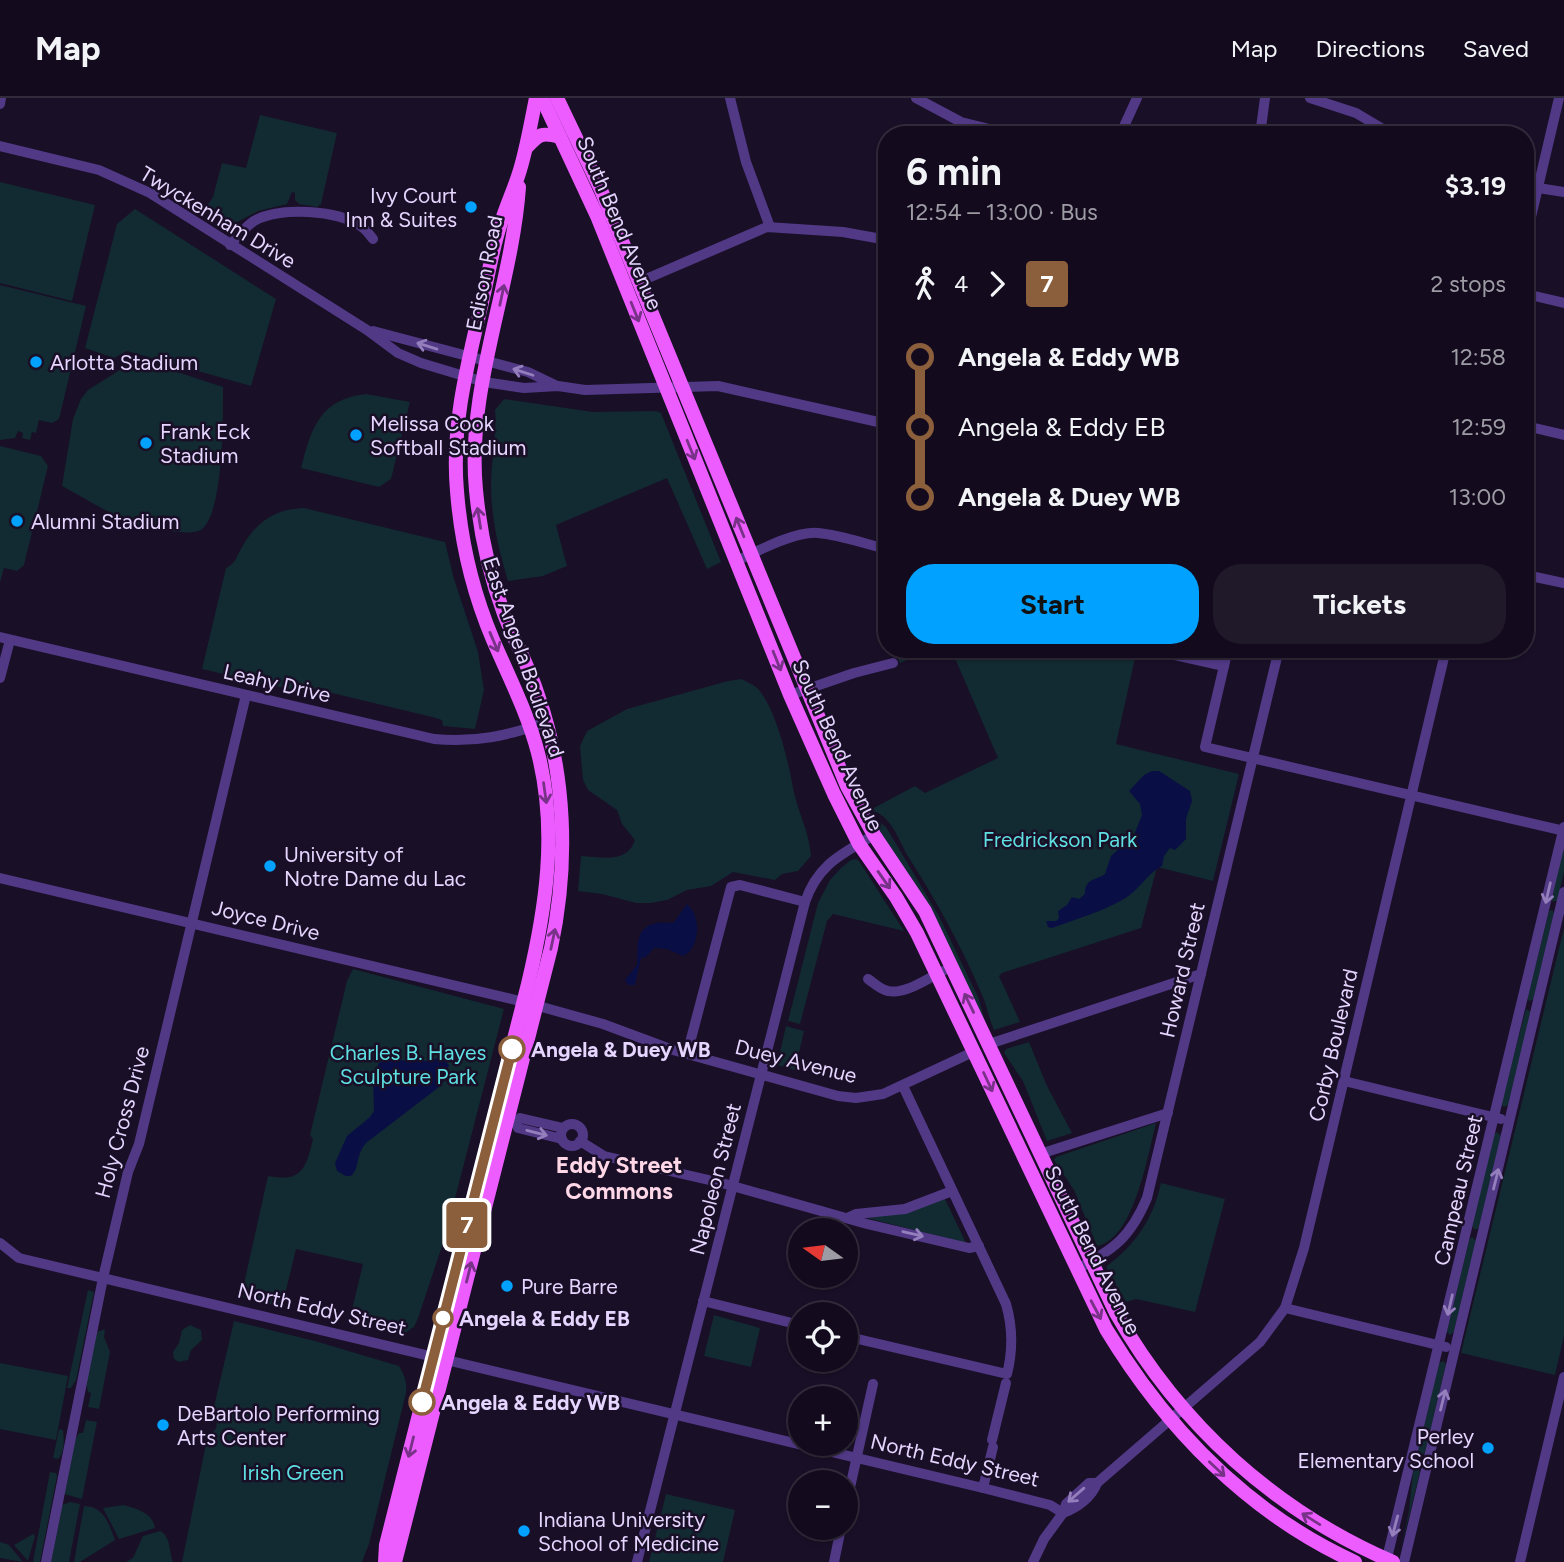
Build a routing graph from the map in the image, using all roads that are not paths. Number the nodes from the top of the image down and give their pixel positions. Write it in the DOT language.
graph roads {
  1 [pos="1,98"];
  2 [pos="539,98"];
  3 [pos="557,98"];
  4 [pos="730,98"];
  5 [pos="915,98"];
  6 [pos="1137,98"];
  7 [pos="1265,98"];
  8 [pos="1310,98"];
  9 [pos="1559,98"];
  10 [pos="0,104"];
  11 [pos="978,126"];
  12 [pos="1124,126"];
  13 [pos="1261,126"];
  14 [pos="1378,126"];
  15 [pos="561,137"];
  16 [pos="0,146"];
  17 [pos="525,149"];
  18 [pos="520,172"];
  19 [pos="1534,187"];
  20 [pos="1538,188"];
  21 [pos="1564,192"];
  22 [pos="1534,205"];
  23 [pos="770,226"];
  24 [pos="878,238"];
  25 [pos="373,239"];
  26 [pos="230,245"];
  27 [pos="639,282"];
  28 [pos="1534,296"];
  29 [pos="1564,303"];
  30 [pos="367,330"];
  31 [pos="469,357"];
  32 [pos="488,362"];
  33 [pos="465,377"];
  34 [pos="484,382"];
  35 [pos="558,386"];
  36 [pos="682,386"];
  37 [pos="665,387"];
  38 [pos="878,423"];
  39 [pos="1534,428"];
  40 [pos="1564,435"];
  41 [pos="878,547"];
  42 [pos="751,555"];
  43 [pos="736,561"];
  44 [pos="1534,577"];
  45 [pos="1564,583"];
  46 [pos="5,638"];
  47 [pos="1196,658"];
  48 [pos="1226,658"];
  49 [pos="1277,658"];
  50 [pos="1444,658"];
  51 [pos="893,663"];
  52 [pos="1224,666"];
  53 [pos="0,678"];
  54 [pos="806,689"];
  55 [pos="246,695"];
  56 [pos="790,695"];
  57 [pos="545,722"];
  58 [pos="529,727"];
  59 [pos="1252,758"];
  60 [pos="1412,794"];
  61 [pos="1564,829"];
  62 [pos="874,835"];
  63 [pos="859,844"];
  64 [pos="0,878"];
  65 [pos="1564,892"];
  66 [pos="805,901"];
  67 [pos="192,922"];
  68 [pos="951,966"];
  69 [pos="937,974"];
  70 [pos="1200,974"];
  71 [pos="867,979"];
  72 [pos="530,1004"];
  73 [pos="989,1044"];
  74 [pos="973,1052"];
  75 [pos="687,1054"];
  76 [pos="761,1073"];
  77 [pos="1344,1080"];
  78 [pos="903,1086"];
  79 [pos="1168,1114"];
  80 [pos="1495,1117"];
  81 [pos="512,1121"];
  82 [pos="1510,1121"];
  83 [pos="563,1134"];
  84 [pos="580,1141"];
  85 [pos="1040,1154"];
  86 [pos="733,1186"];
  87 [pos="952,1191"];
  88 [pos="847,1218"];
  89 [pos="858,1221"];
  90 [pos="0,1243"];
  91 [pos="979,1246"];
  92 [pos="1091,1261"];
  93 [pos="1076,1270"];
  94 [pos="103,1278"];
  95 [pos="703,1301"];
  96 [pos="1285,1308"];
  97 [pos="788,1322"];
  98 [pos="858,1339"];
  99 [pos="1440,1346"];
  100 [pos="1455,1350"];
  101 [pos="440,1359"];
  102 [pos="1564,1377"];
  103 [pos="1006,1378"];
  104 [pos="873,1384"];
  105 [pos="1183,1408"];
  106 [pos="674,1416"];
  107 [pos="1170,1420"];
  108 [pos="857,1458"];
  109 [pos="854,1470"];
  110 [pos="983,1488"];
  111 [pos="1063,1513"];
  112 [pos="839,1540"];
  113 [pos="1389,1561"];
  114 [pos="46,1562"];
  115 [pos="385,1562"];
  116 [pos="395,1562"];
  117 [pos="636,1562"];
  118 [pos="834,1562"];
  119 [pos="1033,1562"];
  120 [pos="1354,1562"];
  121 [pos="1404,1562"];
  122 [pos="1520,1562"];
  1 -- 10 [label="street"];
  2 -- 15 [label="main road, South Bend Avenue"];
  2 -- 17 [label="main road, Edison Road"];
  3 -- 27 [label="main road, South Bend Avenue"];
  4 -- 23 [label="street"];
  5 -- 11 [label="street"];
  6 -- 12 [label="street"];
  7 -- 13 [label="street"];
  8 -- 14 [label="street"];
  9 -- 20 [label="street"];
  15 -- 17 [label="main road"];
  15 -- 37 [label="main road, South Bend Avenue, one-way"];
  16 -- 26 [label="street, Twyckenham Drive"];
  17 -- 18 [label="main road, Edison Road"];
  18 -- 31 [label="main road, Edison Road"];
  32 -- 18 [label="main road, Edison Road, one-way"];
  19 -- 20 [label="street"];
  20 -- 21 [label="street"];
  20 -- 22 [label="street"];
  23 -- 24 [label="street"];
  23 -- 27 [label="street"];
  25 -- 26 [label="street"];
  26 -- 30 [label="street, Twyckenham Drive"];
  27 -- 36 [label="main road, South Bend Avenue"];
  28 -- 29 [label="street"];
  31 -- 30 [label="street, Twyckenham Drive, one-way"];
  30 -- 33 [label="street, Twyckenham Drive"];
  31 -- 32 [label="street, Twyckenham Drive"];
  31 -- 33 [label="main road, Edison Road"];
  32 -- 34 [label="main road, Edison Road"];
  35 -- 32 [label="street, Twyckenham Drive, one-way"];
  33 -- 34 [label="street, Twyckenham Drive"];
  33 -- 58 [label="main road, East Angela Boulevard, one-way"];
  34 -- 35 [label="street, Twyckenham Drive"];
  57 -- 34 [label="main road, East Angela Boulevard, one-way"];
  35 -- 37 [label="street, Twyckenham Drive"];
  36 -- 37 [label="street, Twyckenham Drive"];
  36 -- 38 [label="street, Twyckenham Drive"];
  42 -- 36 [label="main road, South Bend Avenue, one-way"];
  37 -- 43 [label="main road, South Bend Avenue, one-way"];
  39 -- 40 [label="street"];
  41 -- 42 [label="street"];
  42 -- 43 [label="street"];
  42 -- 54 [label="main road, South Bend Avenue"];
  43 -- 56 [label="main road, South Bend Avenue, one-way"];
  44 -- 45 [label="street"];
  46 -- 53 [label="street"];
  46 -- 55 [label="street, Leahy Drive"];
  47 -- 52 [label="street"];
  48 -- 52 [label="street"];
  49 -- 59 [label="street, Howard Street"];
  50 -- 60 [label="street, Corby Boulevard"];
  51 -- 54 [label="street"];
  52 -- 59 [label="street"];
  54 -- 56 [label="street"];
  54 -- 62 [label="main road, South Bend Avenue"];
  55 -- 58 [label="street, Leahy Drive"];
  55 -- 67 [label="street, Holy Cross Drive"];
  56 -- 63 [label="main road, South Bend Avenue"];
  57 -- 58 [label="street, Leahy Drive"];
  72 -- 57 [label="main road, East Angela Boulevard, one-way"];
  58 -- 72 [label="main road, East Angela Boulevard, one-way"];
  59 -- 60 [label="street"];
  59 -- 70 [label="street, Howard Street"];
  60 -- 61 [label="street"];
  60 -- 77 [label="street, Corby Boulevard"];
  61 -- 80 [label="street, Campeau Street, one-way"];
  62 -- 63 [label="street, Napoleon Street"];
  62 -- 68 [label="main road, South Bend Avenue"];
  63 -- 66 [label="street, Napoleon Street"];
  63 -- 69 [label="main road, South Bend Avenue, one-way"];
  64 -- 67 [label="street, Joyce Drive"];
  65 -- 82 [label="street, Campeau Street"];
  66 -- 75 [label="street"];
  66 -- 76 [label="street, Napoleon Street"];
  67 -- 72 [label="street, Joyce Drive"];
  67 -- 94 [label="street, Holy Cross Drive"];
  68 -- 69 [label="street"];
  73 -- 68 [label="main road, South Bend Avenue, one-way"];
  69 -- 71 [label="street"];
  69 -- 74 [label="main road, South Bend Avenue"];
  70 -- 73 [label="street"];
  70 -- 79 [label="street, Howard Street"];
  72 -- 75 [label="street, Duey Avenue"];
  72 -- 81 [label="main road, East Angela Boulevard"];
  72 -- 101 [label="main road, East Angela Boulevard"];
  73 -- 85 [label="main road, South Bend Avenue"];
  74 -- 78 [label="street, Duey Avenue"];
  74 -- 93 [label="main road, South Bend Avenue, one-way"];
  75 -- 76 [label="street, Duey Avenue"];
  76 -- 78 [label="street, Duey Avenue"];
  76 -- 86 [label="street, Napoleon Street"];
  77 -- 80 [label="street"];
  77 -- 96 [label="street, Corby Boulevard"];
  78 -- 87 [label="street"];
  79 -- 85 [label="street"];
  79 -- 92 [label="street, Howard Street"];
  80 -- 82 [label="street"];
  80 -- 99 [label="street, Campeau Street, one-way"];
  81 -- 83 [label="street"];
  101 -- 81 [label="main road, East Angela Boulevard, one-way"];
  100 -- 82 [label="street, Campeau Street, one-way"];
  83 -- 84 [label="street"];
  83 -- 84 [label="street"];
  84 -- 86 [label="street"];
  85 -- 92 [label="main road, South Bend Avenue"];
  86 -- 88 [label="street"];
  86 -- 95 [label="street, Napoleon Street"];
  87 -- 88 [label="street"];
  87 -- 91 [label="street"];
  89 -- 91 [label="street, one-way"];
  90 -- 94 [label="street, North Eddy Street"];
  91 -- 103 [label="street"];
  92 -- 93 [label="street, Howard Street"];
  92 -- 105 [label="main road, South Bend Avenue"];
  93 -- 107 [label="main road, South Bend Avenue, one-way"];
  94 -- 101 [label="street, North Eddy Street"];
  94 -- 114 [label="street, Holy Cross Drive"];
  95 -- 97 [label="street"];
  95 -- 106 [label="street, Napoleon Street"];
  96 -- 99 [label="street"];
  96 -- 105 [label="street, Corby Boulevard"];
  98 -- 103 [label="street"];
  99 -- 100 [label="street"];
  99 -- 113 [label="street, Campeau Street, one-way"];
  121 -- 100 [label="street, Campeau Street, one-way"];
  101 -- 106 [label="street, North Eddy Street"];
  101 -- 115 [label="main road, East Angela Boulevard, one-way"];
  101 -- 116 [label="main road, East Angela Boulevard"];
  102 -- 122 [label="street"];
  103 -- 110 [label="street"];
  104 -- 108 [label="street"];
  105 -- 107 [label="street"];
  113 -- 105 [label="main road, one-way"];
  106 -- 108 [label="street, North Eddy Street"];
  106 -- 117 [label="street, Napoleon Street"];
  107 -- 111 [label="street"];
  107 -- 120 [label="main road, one-way"];
  108 -- 109 [label="street"];
  108 -- 110 [label="street, North Eddy Street"];
  110 -- 111 [label="street, North Eddy Street"];
  111 -- 119 [label="street"];
  112 -- 118 [label="street"];
}
